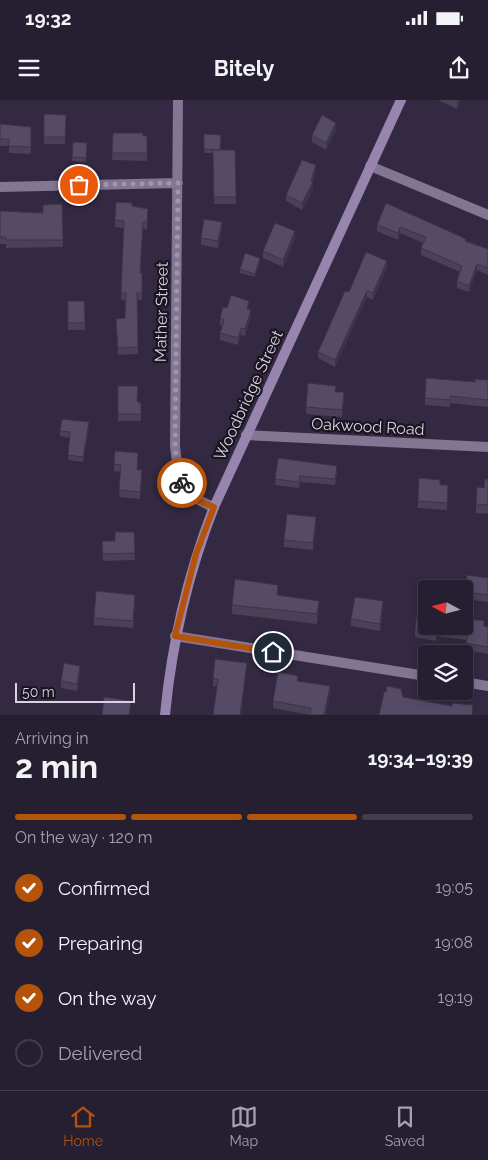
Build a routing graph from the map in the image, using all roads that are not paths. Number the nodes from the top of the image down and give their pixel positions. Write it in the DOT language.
graph roads {
  1 [pos="178,100"];
  2 [pos="400,100"];
  3 [pos="370,166"];
  4 [pos="178,183"];
  5 [pos="0,187"];
  6 [pos="488,215"];
  7 [pos="246,435"];
  8 [pos="488,448"];
  9 [pos="214,507"];
  10 [pos="175,636"];
  11 [pos="418,675"];
  12 [pos="473,684"];
  13 [pos="488,686"];
  14 [pos="166,715"];
  1 -- 4 [label="street, Mather Street"];
  2 -- 3 [label="main road, Woodbridge Street"];
  3 -- 6 [label="street"];
  3 -- 7 [label="main road, Woodbridge Street"];
  4 -- 5 [label="street"];
  4 -- 9 [label="street, Mather Street"];
  7 -- 8 [label="street, Oakwood Road"];
  7 -- 9 [label="main road, Woodbridge Street"];
  9 -- 10 [label="main road, Woodbridge Street"];
  10 -- 11 [label="street"];
  10 -- 14 [label="main road, Woodbridge Street"];
  12 -- 13 [label="street"];
}
